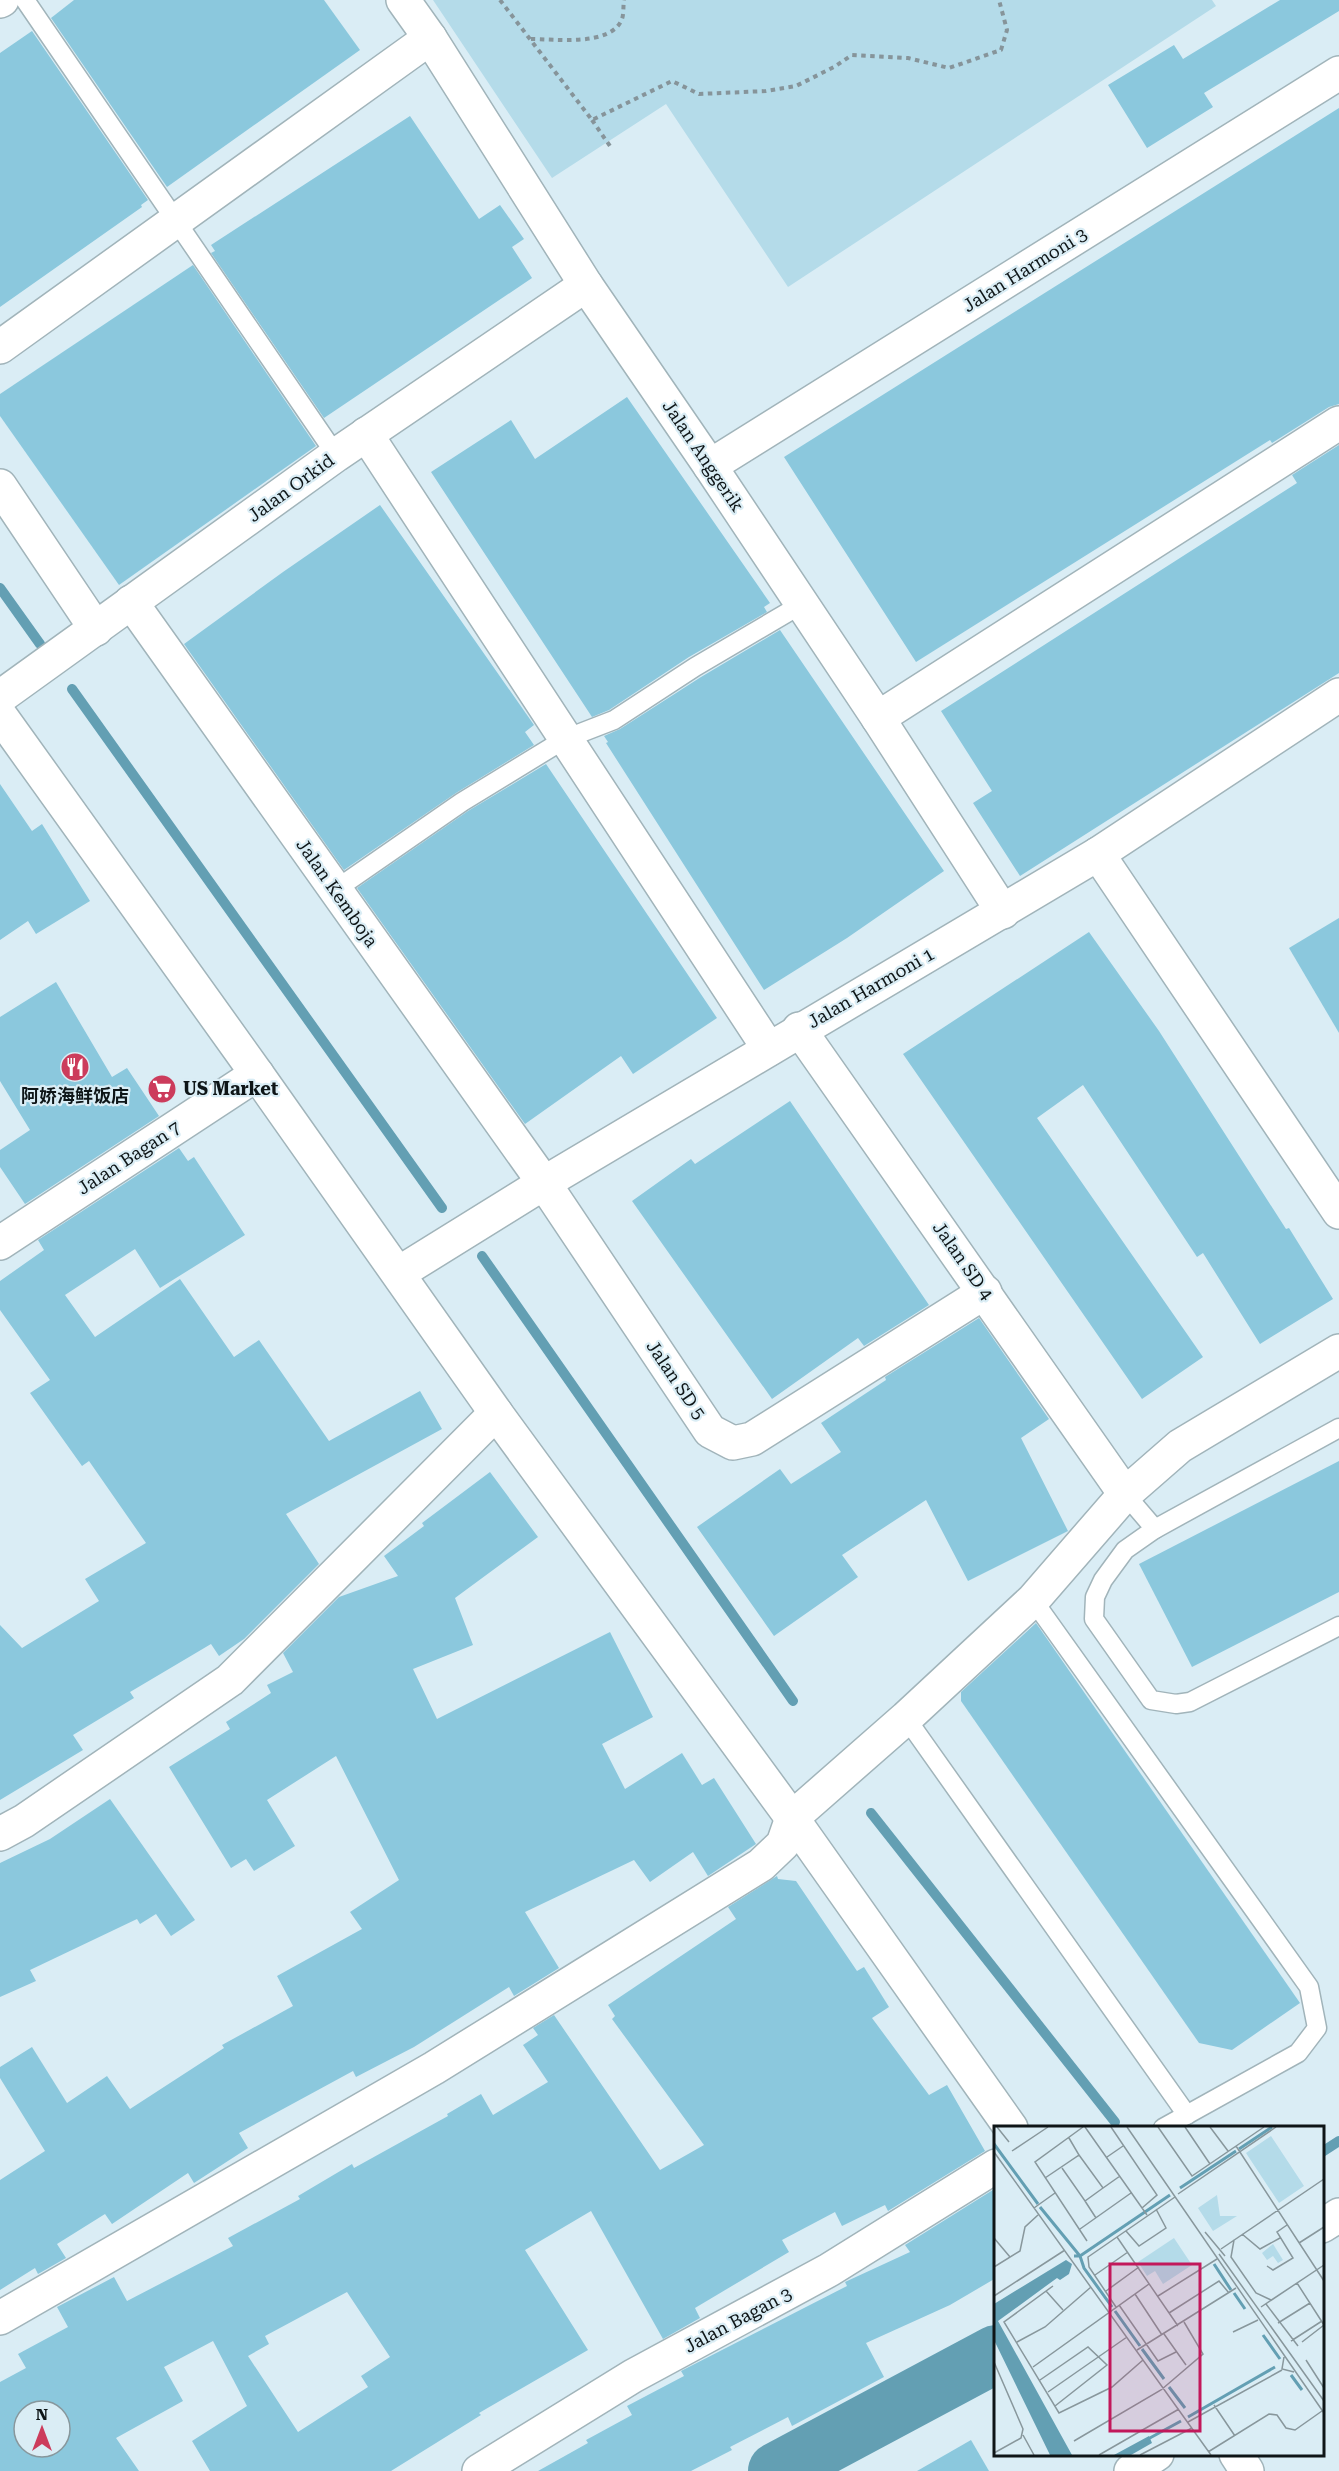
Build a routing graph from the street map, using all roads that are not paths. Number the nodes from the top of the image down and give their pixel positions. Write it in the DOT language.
graph roads {
  1 [pos="25,0"];
  2 [pos="403,0"];
  3 [pos="430,38"];
  4 [pos="1339,73"];
  5 [pos="176,221"];
  6 [pos="586,285"];
  7 [pos="0,347"];
  8 [pos="1339,423"];
  9 [pos="366,434"];
  10 [pos="336,455"];
  11 [pos="710,466"];
  12 [pos="0,486"];
  13 [pos="131,602"];
  14 [pos="802,604"];
  15 [pos="96,629"];
  16 [pos="1339,695"];
  17 [pos="0,696"];
  18 [pos="0,715"];
  19 [pos="878,718"];
  20 [pos="565,739"];
  21 [pos="1098,854"];
  22 [pos="335,890"];
  23 [pos="1003,912"];
  24 [pos="800,1029"];
  25 [pos="768,1049"];
  26 [pos="257,1074"];
  27 [pos="544,1183"];
  28 [pos="1339,1212"];
  29 [pos="0,1243"];
  30 [pos="399,1274"];
  31 [pos="985,1292"];
  32 [pos="1339,1351"];
  33 [pos="496,1413"];
  34 [pos="1339,1428"];
  35 [pos="1125,1494"];
  36 [pos="1155,1528"];
  37 [pos="1034,1600"];
  38 [pos="1339,1626"];
  39 [pos="906,1718"];
  40 [pos="792,1818"];
  41 [pos="0,1833"];
  42 [pos="1187,2115"];
  43 [pos="1010,2126"];
  44 [pos="1165,2126"];
  45 [pos="994,2167"];
  46 [pos="1339,2216"];
  47 [pos="1324,2225"];
  48 [pos="0,2318"];
  49 [pos="1154,2456"];
  50 [pos="1237,2456"];
  51 [pos="479,2471"];
  52 [pos="1131,2471"];
  53 [pos="1247,2471"];
  1 -- 5 [label="lane"];
  2 -- 3 [label="street, Jalan Anggerik"];
  3 -- 5 [label="street"];
  3 -- 6 [label="street, Jalan Anggerik"];
  4 -- 11 [label="street, Jalan Harmoni 3"];
  5 -- 7 [label="street"];
  5 -- 10 [label="lane"];
  6 -- 9 [label="street, Jalan Orkid"];
  6 -- 11 [label="street, Jalan Anggerik"];
  8 -- 19 [label="street"];
  9 -- 10 [label="street, Jalan Orkid"];
  9 -- 20 [label="street"];
  10 -- 13 [label="street, Jalan Orkid"];
  11 -- 14 [label="street, Jalan Anggerik"];
  12 -- 15 [label="street"];
  13 -- 15 [label="street, Jalan Orkid"];
  13 -- 22 [label="street, Jalan Kemboja"];
  14 -- 19 [label="street, Jalan Anggerik"];
  14 -- 20 [label="lane"];
  15 -- 17 [label="street, Jalan Orkid"];
  16 -- 21 [label="street, Jalan Harmoni 1"];
  18 -- 26 [label="street"];
  19 -- 23 [label="street, Jalan Anggerik"];
  20 -- 22 [label="lane"];
  20 -- 25 [label="street"];
  21 -- 23 [label="street, Jalan Harmoni 1"];
  21 -- 28 [label="street"];
  22 -- 27 [label="street, Jalan Kemboja"];
  23 -- 24 [label="street, Jalan Harmoni 1"];
  24 -- 25 [label="street, Jalan Harmoni 1"];
  24 -- 31 [label="street, Jalan SD 4"];
  25 -- 27 [label="street, Jalan Harmoni 1"];
  26 -- 29 [label="street, Jalan Bagan 7"];
  26 -- 30 [label="street"];
  27 -- 30 [label="street, Jalan Harmoni 1"];
  27 -- 31 [label="street, Jalan SD 5"];
  30 -- 33 [label="street"];
  31 -- 35 [label="street, Jalan SD 4"];
  32 -- 35 [label="street"];
  33 -- 40 [label="street"];
  33 -- 41 [label="street"];
  34 -- 36 [label="lane"];
  35 -- 36 [label="lane"];
  35 -- 37 [label="street"];
  36 -- 38 [label="lane"];
  37 -- 39 [label="street"];
  37 -- 42 [label="lane"];
  39 -- 40 [label="street"];
  39 -- 42 [label="lane"];
  40 -- 43 [label="street"];
  40 -- 48 [label="street"];
  42 -- 44 [label="lane"];
  45 -- 51 [label="street, Jalan Bagan 3"];
  46 -- 47 [label="street"];
  49 -- 52 [label="street"];
  50 -- 53 [label="street"];
}
